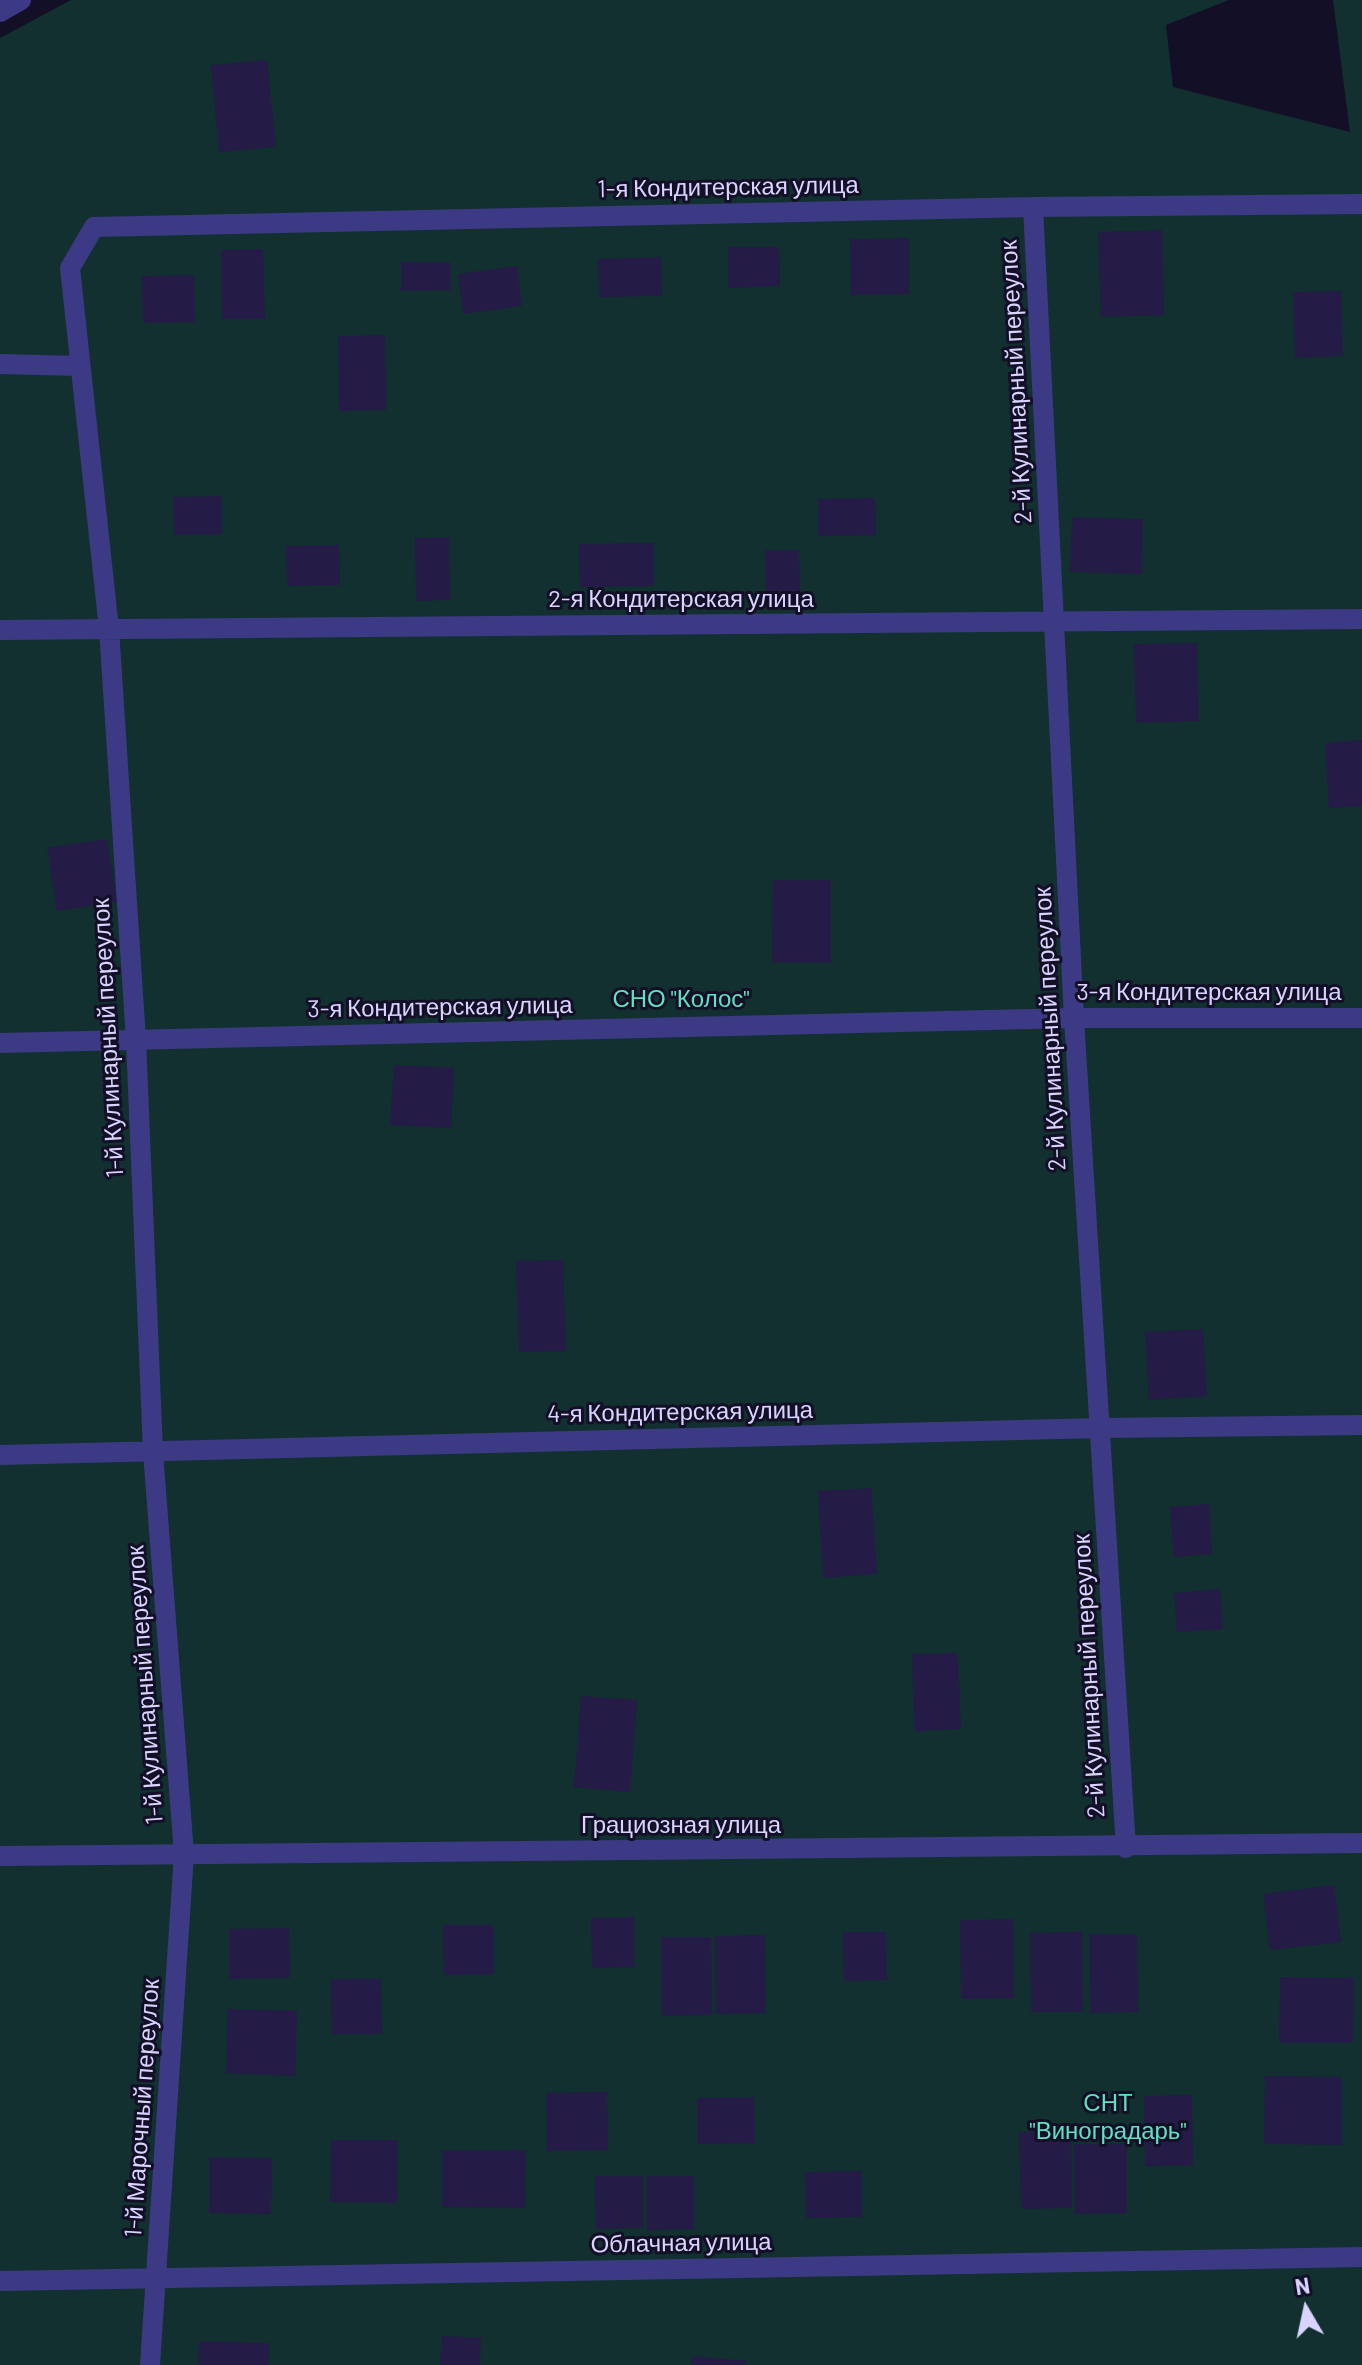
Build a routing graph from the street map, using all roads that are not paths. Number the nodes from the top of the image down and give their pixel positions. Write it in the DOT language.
graph roads {
  1 [pos="21,0"];
  2 [pos="0,12"];
  3 [pos="1362,204"];
  4 [pos="1033,207"];
  5 [pos="94,227"];
  6 [pos="0,364"];
  7 [pos="79,366"];
  8 [pos="1362,619"];
  9 [pos="1054,623"];
  10 [pos="109,629"];
  11 [pos="0,630"];
  12 [pos="1074,1018"];
  13 [pos="1362,1018"];
  14 [pos="136,1040"];
  15 [pos="0,1043"];
  16 [pos="1362,1425"];
  17 [pos="1101,1428"];
  18 [pos="153,1452"];
  19 [pos="0,1455"];
  20 [pos="1362,1843"];
  21 [pos="1126,1848"];
  22 [pos="184,1854"];
  23 [pos="0,1856"];
  24 [pos="1362,2257"];
  25 [pos="157,2277"];
  26 [pos="0,2281"];
  27 [pos="150,2365"];
  1 -- 2 [label="street"];
  3 -- 4 [label="street, 1-я Кондитерская улица"];
  4 -- 5 [label="street, 1-я Кондитерская улица"];
  4 -- 9 [label="street, 2-й Кулинарный переулок"];
  5 -- 7 [label="street, 1-й Кулинарный переулок"];
  6 -- 7 [label="street"];
  7 -- 10 [label="street, 1-й Кулинарный переулок"];
  8 -- 9 [label="street, 2-я Кондитерская улица"];
  9 -- 10 [label="street, 2-я Кондитерская улица"];
  9 -- 12 [label="street, 2-й Кулинарный переулок"];
  10 -- 11 [label="street, 2-я Кондитерская улица"];
  10 -- 14 [label="street, 1-й Кулинарный переулок"];
  12 -- 13 [label="street, 3-я Кондитерская улица"];
  12 -- 14 [label="street, 3-я Кондитерская улица"];
  12 -- 17 [label="street, 2-й Кулинарный переулок"];
  14 -- 15 [label="street, 3-я Кондитерская улица"];
  14 -- 18 [label="street, 1-й Кулинарный переулок"];
  16 -- 17 [label="street, 4-я Кондитерская улица"];
  17 -- 18 [label="street, 4-я Кондитерская улица"];
  17 -- 21 [label="street, 2-й Кулинарный переулок"];
  18 -- 19 [label="street, 4-я Кондитерская улица"];
  18 -- 22 [label="street, 1-й Кулинарный переулок"];
  20 -- 21 [label="street, Грациозная улица"];
  21 -- 22 [label="street, Грациозная улица"];
  22 -- 23 [label="street, Грациозная улица"];
  22 -- 25 [label="street, 1-й Марочный переулок"];
  24 -- 25 [label="street, Облачная улица"];
  25 -- 26 [label="street, Облачная улица"];
  25 -- 27 [label="street, 1-й Марочный переулок"];
}
